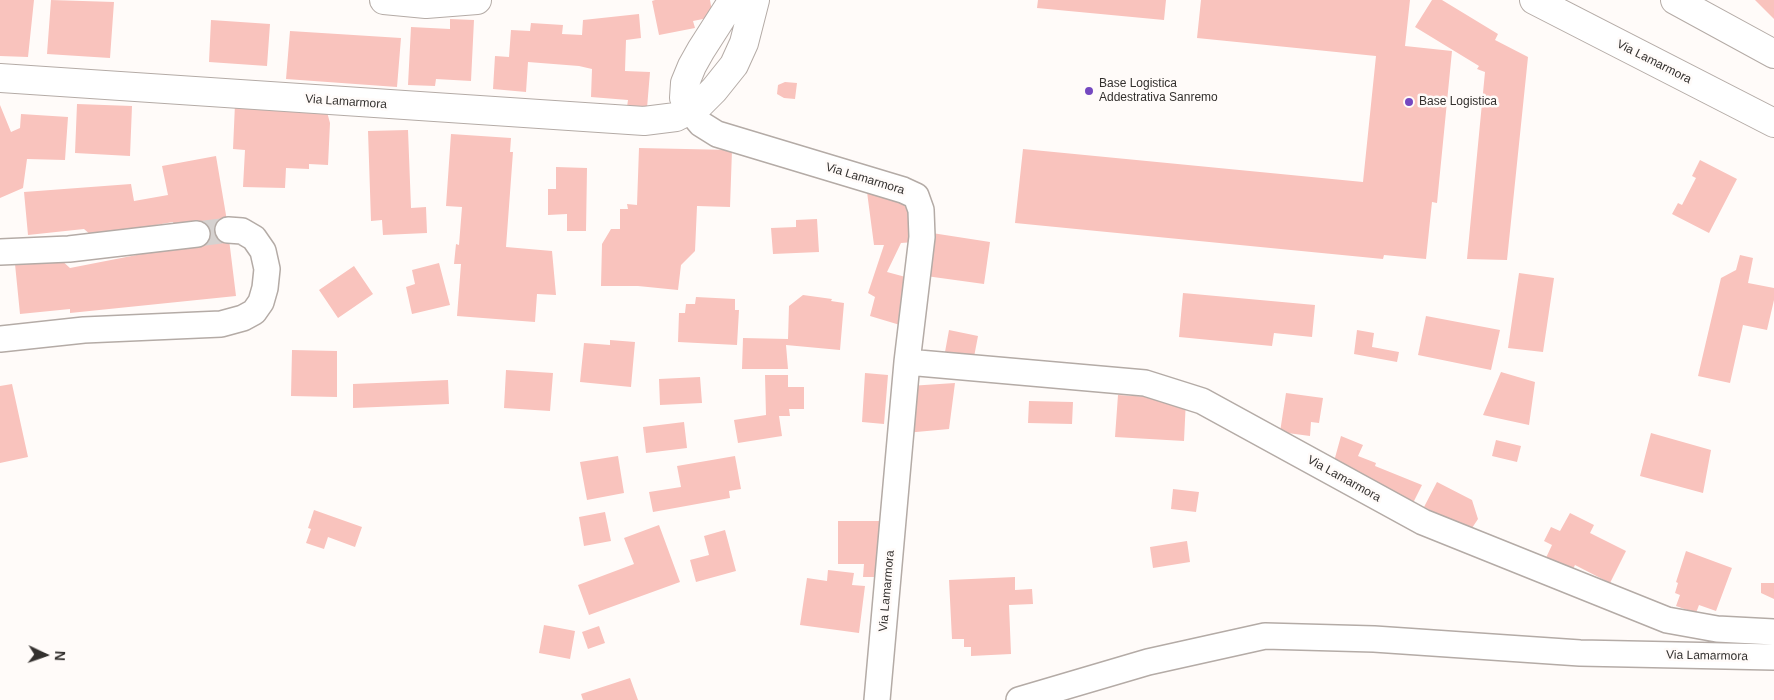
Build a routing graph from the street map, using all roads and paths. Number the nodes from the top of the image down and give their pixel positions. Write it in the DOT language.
graph roads {
  1 [pos="384,0"];
  2 [pos="477,0"];
  3 [pos="733,0"];
  4 [pos="755,0"];
  5 [pos="1534,0"];
  6 [pos="1675,0"];
  7 [pos="1774,54"];
  8 [pos="0,78"];
  9 [pos="690,111"];
  10 [pos="1774,124"];
  11 [pos="228,230"];
  12 [pos="197,234"];
  13 [pos="0,252"];
  14 [pos="0,339"];
  15 [pos="907,362"];
  16 [pos="1774,632"];
  17 [pos="1774,657"];
  18 [pos="877,700"];
  19 [pos="1019,700"];
  1 -- 2 [label="main road"];
  3 -- 9 [label="main road"];
  4 -- 9 [label="main road, Via Lamarmora"];
  5 -- 10 [label="main road, Via Lamarmora"];
  6 -- 7 [label="main road"];
  8 -- 9 [label="main road, Via Lamarmora"];
  9 -- 15 [label="street, Via Lamarmora"];
  11 -- 14 [label="street"];
  12 -- 13 [label="street"];
  15 -- 16 [label="street, Via Lamarmora"];
  15 -- 18 [label="street, Via Lamarmora"];
  17 -- 19 [label="street, Via Lamarmora"];
}
